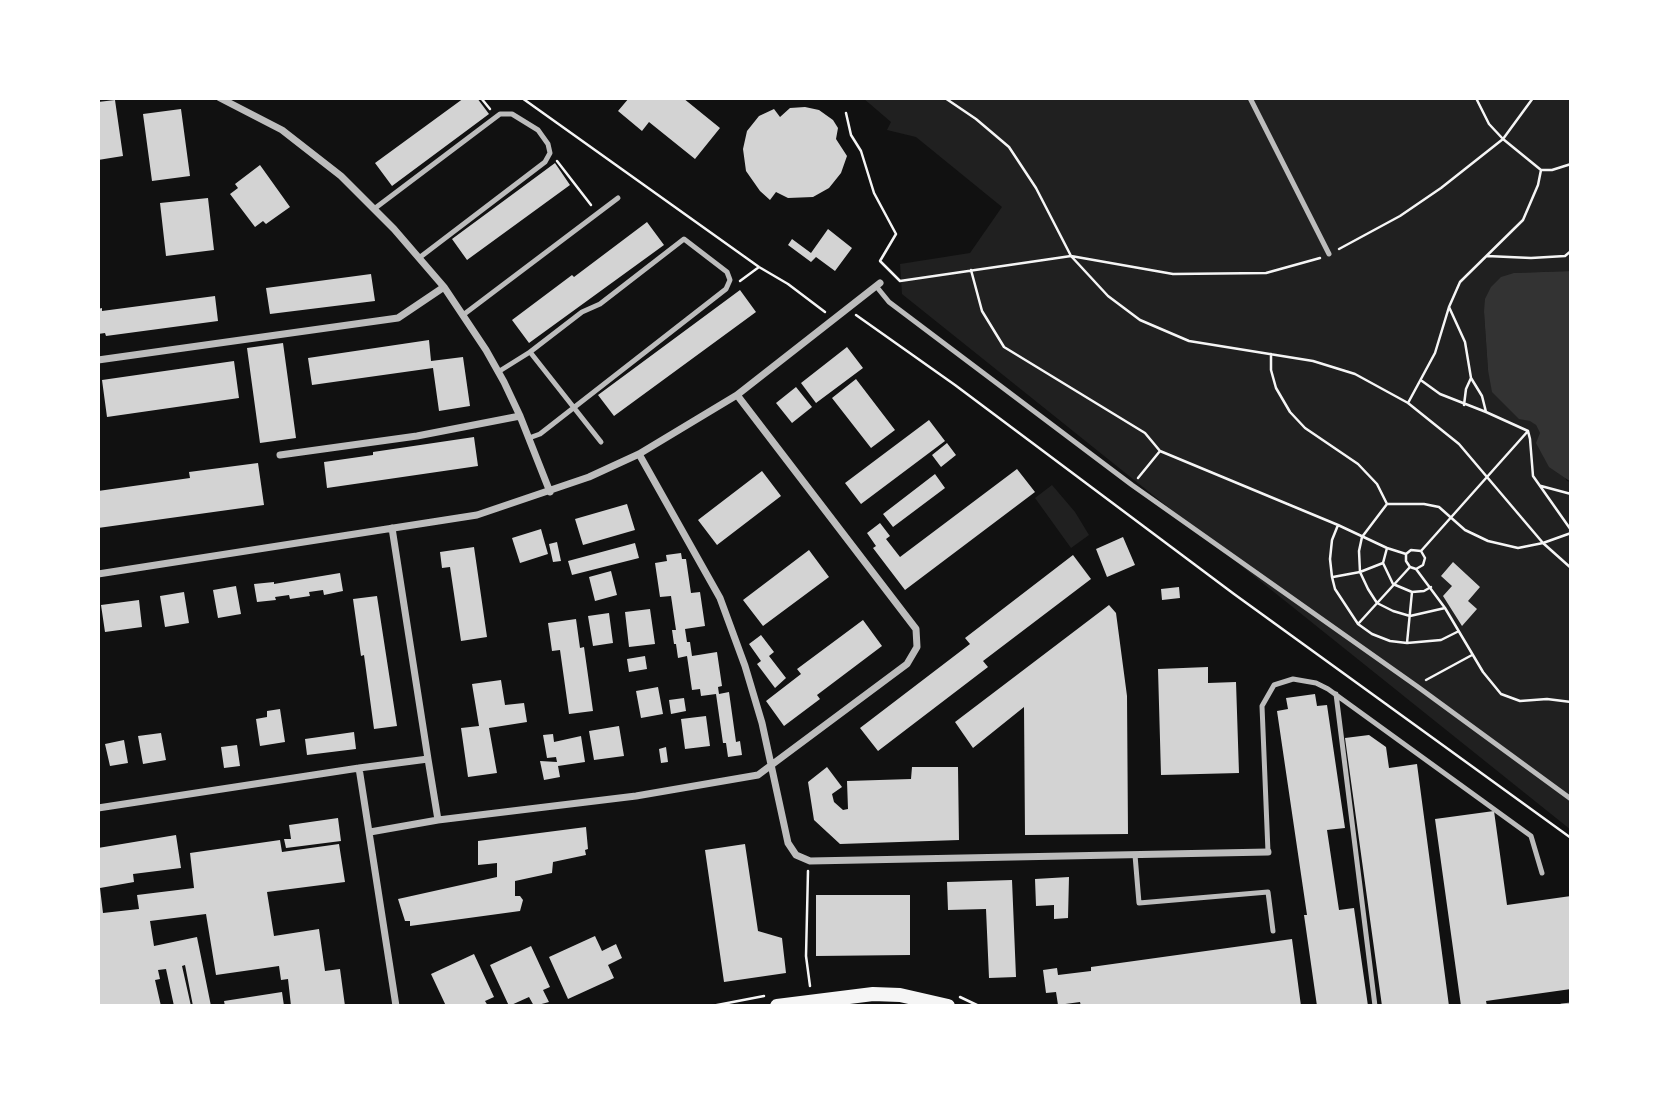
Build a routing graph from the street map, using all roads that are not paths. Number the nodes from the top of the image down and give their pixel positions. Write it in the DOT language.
graph roads {
  1 [pos="220,98"];
  2 [pos="1250,98"];
  3 [pos="618,198"];
  4 [pos="374,209"];
  5 [pos="1329,254"];
  6 [pos="419,258"];
  7 [pos="878,285"];
  8 [pos="444,287"];
  9 [pos="463,315"];
  10 [pos="530,352"];
  11 [pos="98,360"];
  12 [pos="498,372"];
  13 [pos="737,395"];
  14 [pos="573,407"];
  15 [pos="520,416"];
  16 [pos="529,438"];
  17 [pos="601,442"];
  18 [pos="639,454"];
  19 [pos="280,455"];
  20 [pos="550,492"];
  21 [pos="391,528"];
  22 [pos="98,574"];
  23 [pos="1336,694"];
  24 [pos="428,759"];
  25 [pos="772,767"];
  26 [pos="359,768"];
  27 [pos="1571,799"];
  28 [pos="98,808"];
  29 [pos="438,820"];
  30 [pos="370,832"];
  31 [pos="1268,852"];
  32 [pos="1135,855"];
  33 [pos="1542,873"];
  34 [pos="1273,931"];
  35 [pos="1571,1004"];
  36 [pos="396,1006"];
  37 [pos="777,1006"];
  38 [pos="948,1006"];
  39 [pos="1375,1006"];
  40 [pos="1562,1006"];
  1 -- 4 [label="street"];
  2 -- 5 [label="lane"];
  3 -- 9 [label="lane"];
  4 -- 6 [label="street"];
  4 -- 6 [label="lane"];
  6 -- 8 [label="street"];
  7 -- 13 [label="street"];
  7 -- 27 [label="lane"];
  8 -- 9 [label="street"];
  8 -- 11 [label="street"];
  9 -- 12 [label="street"];
  10 -- 12 [label="lane"];
  10 -- 14 [label="lane"];
  10 -- 14 [label="lane"];
  12 -- 15 [label="street"];
  13 -- 18 [label="street"];
  13 -- 25 [label="street"];
  14 -- 16 [label="lane"];
  14 -- 17 [label="lane"];
  15 -- 16 [label="street"];
  15 -- 19 [label="street"];
  16 -- 20 [label="street"];
  18 -- 20 [label="street"];
  18 -- 25 [label="street"];
  20 -- 21 [label="street"];
  21 -- 22 [label="street"];
  21 -- 24 [label="street"];
  23 -- 31 [label="lane"];
  23 -- 33 [label="lane"];
  23 -- 39 [label="lane"];
  24 -- 26 [label="street"];
  24 -- 29 [label="street"];
  25 -- 29 [label="street"];
  25 -- 32 [label="street"];
  26 -- 28 [label="street"];
  26 -- 30 [label="street"];
  29 -- 30 [label="street"];
  30 -- 36 [label="street"];
  31 -- 32 [label="street"];
  32 -- 34 [label="lane"];
  35 -- 40 [label="lane"];
  37 -- 38 [label="main road"];
}
